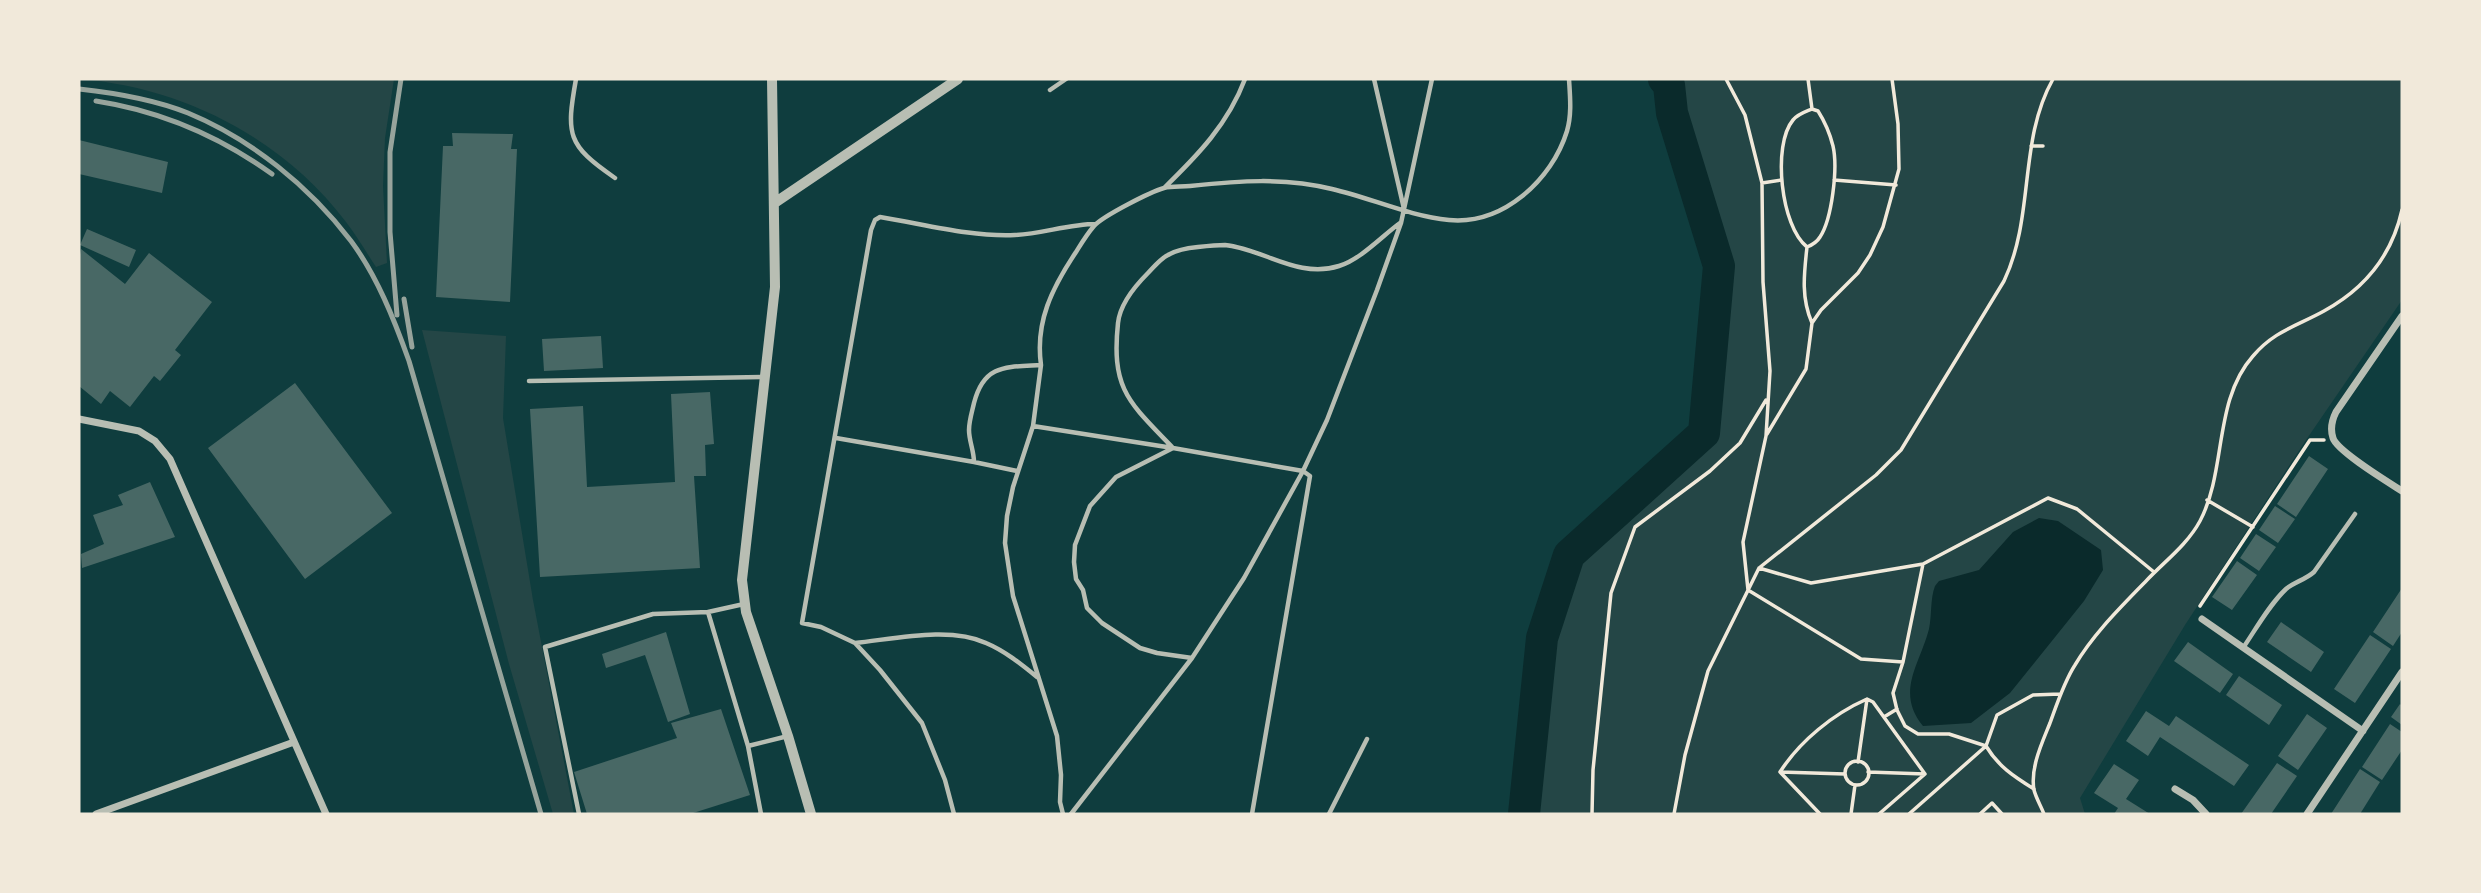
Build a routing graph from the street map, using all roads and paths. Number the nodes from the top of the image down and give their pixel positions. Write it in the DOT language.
graph roads {
  1 [pos="576,79"];
  2 [pos="772,79"];
  3 [pos="958,79"];
  4 [pos="1066,79"];
  5 [pos="1245,79"];
  6 [pos="1374,79"];
  7 [pos="1432,79"];
  8 [pos="1569,79"];
  9 [pos="1727,79"];
  10 [pos="1808,79"];
  11 [pos="1892,79"];
  12 [pos="2053,79"];
  13 [pos="1050,90"];
  14 [pos="1812,109"];
  15 [pos="2031,146"];
  16 [pos="2043,146"];
  17 [pos="615,178"];
  18 [pos="1782,179"];
  19 [pos="1834,180"];
  20 [pos="1762,183"];
  21 [pos="1896,185"];
  22 [pos="1164,188"];
  23 [pos="776,202"];
  24 [pos="1404,210"];
  25 [pos="2402,210"];
  26 [pos="1401,223"];
  27 [pos="1096,224"];
  28 [pos="1807,247"];
  29 [pos="2402,316"];
  30 [pos="1812,323"];
  31 [pos="1041,365"];
  32 [pos="767,377"];
  33 [pos="529,381"];
  34 [pos="1768,398"];
  35 [pos="79,419"];
  36 [pos="1032,426"];
  37 [pos="1766,436"];
  38 [pos="836,438"];
  39 [pos="2333,440"];
  40 [pos="1172,448"];
  41 [pos="974,462"];
  42 [pos="1017,471"];
  43 [pos="1303,471"];
  44 [pos="2402,491"];
  45 [pos="2207,500"];
  46 [pos="2355,514"];
  47 [pos="2253,527"];
  48 [pos="1923,564"];
  49 [pos="1759,568"];
  50 [pos="2154,572"];
  51 [pos="1748,590"];
  52 [pos="744,604"];
  53 [pos="708,612"];
  54 [pos="2202,619"];
  55 [pos="855,643"];
  56 [pos="2243,648"];
  57 [pos="1192,658"];
  58 [pos="1903,662"];
  59 [pos="2402,672"];
  60 [pos="1038,677"];
  61 [pos="2061,694"];
  62 [pos="1867,699"];
  63 [pos="1897,709"];
  64 [pos="1884,717"];
  65 [pos="2363,731"];
  66 [pos="788,736"];
  67 [pos="1367,739"];
  68 [pos="294,742"];
  69 [pos="748,746"];
  70 [pos="1986,746"];
  71 [pos="1858,762"];
  72 [pos="1780,772"];
  73 [pos="1868,772"];
  74 [pos="1845,774"];
  75 [pos="1925,774"];
  76 [pos="1855,785"];
  77 [pos="2034,789"];
  78 [pos="2175,789"];
  79 [pos="2043,812"];
  80 [pos="96,814"];
  81 [pos="327,814"];
  82 [pos="579,814"];
  83 [pos="760,814"];
  84 [pos="811,814"];
  85 [pos="954,814"];
  86 [pos="1063,814"];
  87 [pos="1073,814"];
  88 [pos="1252,814"];
  89 [pos="1329,814"];
  90 [pos="1592,814"];
  91 [pos="1674,814"];
  92 [pos="1820,814"];
  93 [pos="1851,814"];
  94 [pos="1879,814"];
  95 [pos="1909,814"];
  96 [pos="1980,814"];
  97 [pos="2002,814"];
  98 [pos="2037,814"];
  99 [pos="2206,814"];
  100 [pos="2307,814"];
  1 -- 17 [label="lane"];
  2 -- 23 [label="street"];
  3 -- 23 [label="street"];
  4 -- 13 [label="lane"];
  5 -- 22 [label="lane"];
  6 -- 24 [label="lane"];
  7 -- 24 [label="lane"];
  8 -- 24 [label="lane"];
  9 -- 20 [label="path"];
  10 -- 14 [label="path"];
  11 -- 21 [label="path"];
  12 -- 15 [label="path"];
  14 -- 18 [label="path"];
  14 -- 19 [label="path"];
  15 -- 16 [label="path"];
  15 -- 49 [label="path"];
  18 -- 20 [label="path"];
  18 -- 28 [label="path"];
  19 -- 21 [label="path"];
  19 -- 28 [label="path"];
  20 -- 34 [label="path"];
  21 -- 30 [label="path"];
  22 -- 24 [label="lane"];
  22 -- 27 [label="lane"];
  23 -- 32 [label="street"];
  24 -- 26 [label="lane"];
  25 -- 45 [label="path"];
  26 -- 40 [label="lane"];
  26 -- 43 [label="lane"];
  27 -- 31 [label="lane"];
  27 -- 38 [label="lane"];
  28 -- 30 [label="path"];
  29 -- 39 [label="street"];
  30 -- 37 [label="path"];
  31 -- 36 [label="lane"];
  31 -- 41 [label="lane"];
  32 -- 33 [label="lane"];
  32 -- 52 [label="street"];
  34 -- 37 [label="path"];
  34 -- 90 [label="path"];
  35 -- 68 [label="street"];
  36 -- 40 [label="lane"];
  36 -- 42 [label="lane"];
  37 -- 51 [label="path"];
  38 -- 41 [label="lane"];
  38 -- 55 [label="lane"];
  39 -- 44 [label="street"];
  39 -- 47 [label="path"];
  40 -- 43 [label="lane"];
  40 -- 57 [label="lane"];
  41 -- 42 [label="lane"];
  42 -- 60 [label="lane"];
  43 -- 57 [label="lane"];
  43 -- 88 [label="lane"];
  45 -- 47 [label="path"];
  45 -- 50 [label="path"];
  46 -- 56 [label="lane"];
  47 -- 54 [label="path"];
  48 -- 49 [label="path"];
  48 -- 50 [label="path"];
  48 -- 58 [label="path"];
  49 -- 51 [label="path"];
  50 -- 61 [label="path"];
  51 -- 58 [label="path"];
  51 -- 91 [label="path"];
  52 -- 53 [label="lane"];
  52 -- 66 [label="street"];
  53 -- 69 [label="lane"];
  53 -- 82 [label="lane"];
  54 -- 56 [label="street"];
  55 -- 60 [label="lane"];
  55 -- 85 [label="lane"];
  56 -- 65 [label="street"];
  57 -- 87 [label="lane"];
  58 -- 63 [label="path"];
  59 -- 65 [label="street"];
  60 -- 86 [label="lane"];
  61 -- 70 [label="path"];
  61 -- 77 [label="path"];
  62 -- 64 [label="path"];
  62 -- 71 [label="path"];
  62 -- 72 [label="path"];
  63 -- 64 [label="path"];
  63 -- 70 [label="path"];
  64 -- 75 [label="path"];
  65 -- 100 [label="street"];
  66 -- 69 [label="lane"];
  66 -- 84 [label="street"];
  67 -- 89 [label="lane"];
  68 -- 80 [label="street"];
  68 -- 81 [label="street"];
  69 -- 83 [label="lane"];
  70 -- 77 [label="path"];
  70 -- 95 [label="path"];
  71 -- 73 [label="path"];
  71 -- 74 [label="path"];
  72 -- 74 [label="path"];
  72 -- 92 [label="path"];
  73 -- 75 [label="path"];
  73 -- 76 [label="path"];
  74 -- 76 [label="path"];
  75 -- 94 [label="path"];
  76 -- 93 [label="path"];
  77 -- 79 [label="path"];
  78 -- 99 [label="street"];
  79 -- 98 [label="path"];
  96 -- 97 [label="path"];
}
